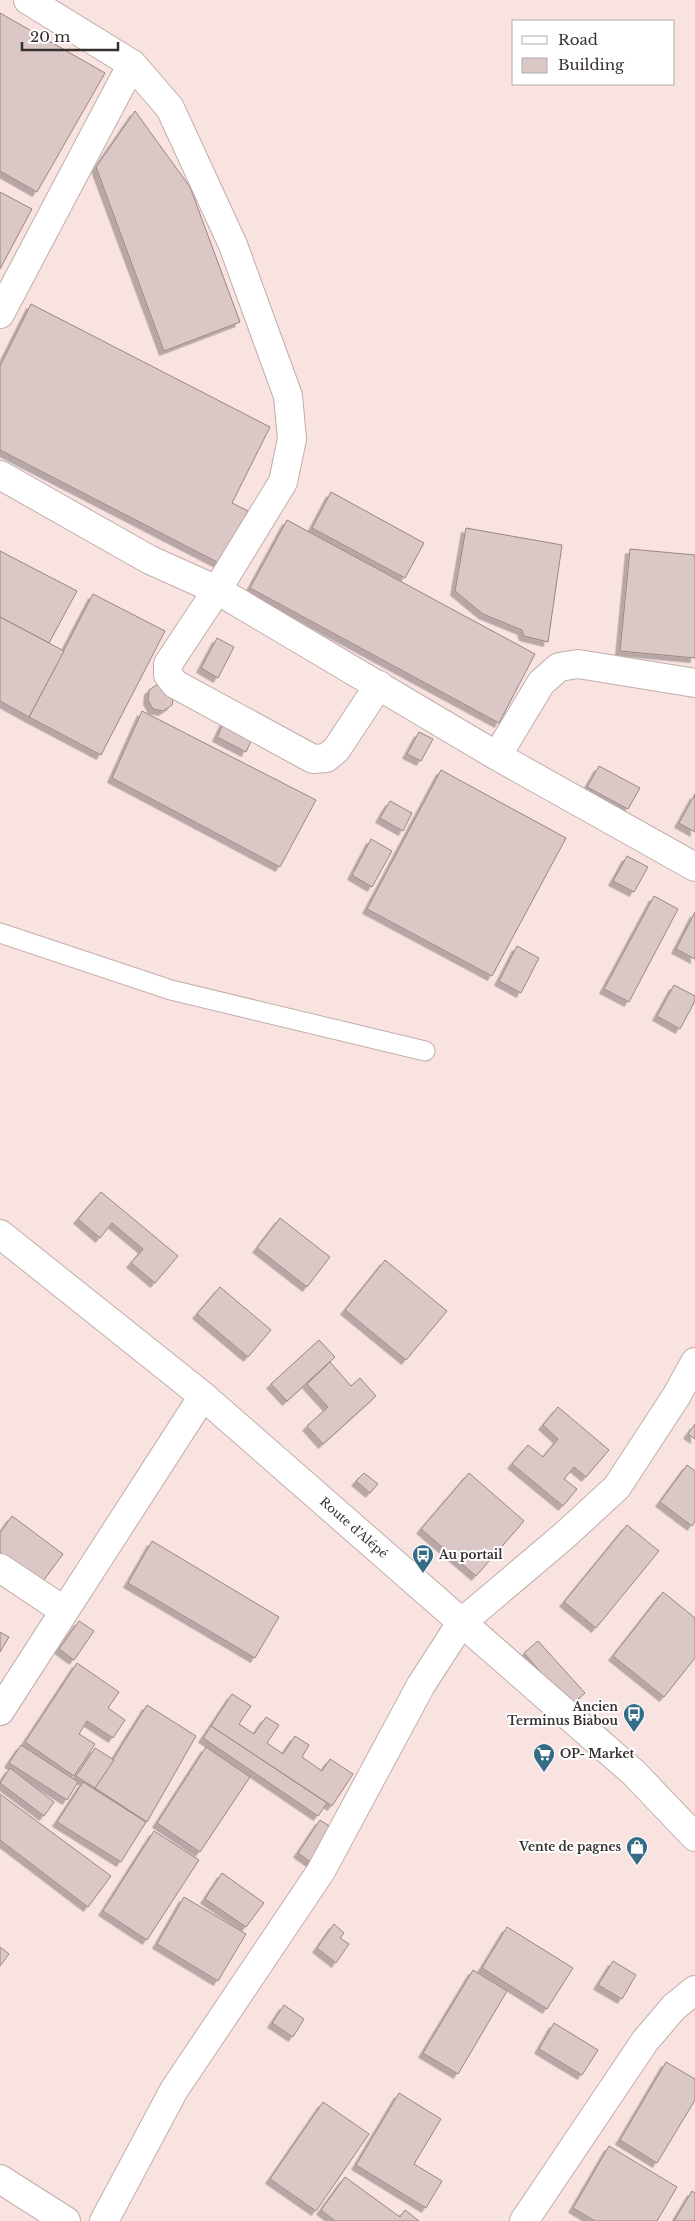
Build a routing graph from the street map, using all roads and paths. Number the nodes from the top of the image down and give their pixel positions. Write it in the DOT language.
graph roads {
  1 [pos="28,0"];
  2 [pos="132,64"];
  3 [pos="0,314"];
  4 [pos="0,475"];
  5 [pos="217,590"];
  6 [pos="695,683"];
  7 [pos="379,686"];
  8 [pos="497,756"];
  9 [pos="695,867"];
  10 [pos="0,933"];
  11 [pos="426,1051"];
  12 [pos="0,1234"];
  13 [pos="695,1362"];
  14 [pos="203,1396"];
  15 [pos="0,1568"];
  16 [pos="63,1610"];
  17 [pos="461,1623"];
  18 [pos="0,1711"];
  19 [pos="695,1837"];
  20 [pos="695,1990"];
  21 [pos="0,2180"];
  22 [pos="66,2221"];
  23 [pos="104,2221"];
  24 [pos="524,2221"];
  1 -- 2 [label="street"];
  2 -- 3 [label="street"];
  2 -- 5 [label="street"];
  4 -- 5 [label="street"];
  5 -- 7 [label="street"];
  5 -- 7 [label="street"];
  6 -- 8 [label="street"];
  7 -- 8 [label="street"];
  8 -- 9 [label="street"];
  10 -- 11 [label="lane"];
  12 -- 14 [label="street, Route d'Alépé"];
  13 -- 17 [label="street"];
  14 -- 16 [label="street"];
  14 -- 17 [label="street, Route d'Alépé"];
  15 -- 16 [label="street"];
  16 -- 18 [label="street"];
  17 -- 19 [label="street, Route d'Alépé"];
  17 -- 23 [label="street"];
  20 -- 24 [label="street"];
  21 -- 22 [label="street"];
}
